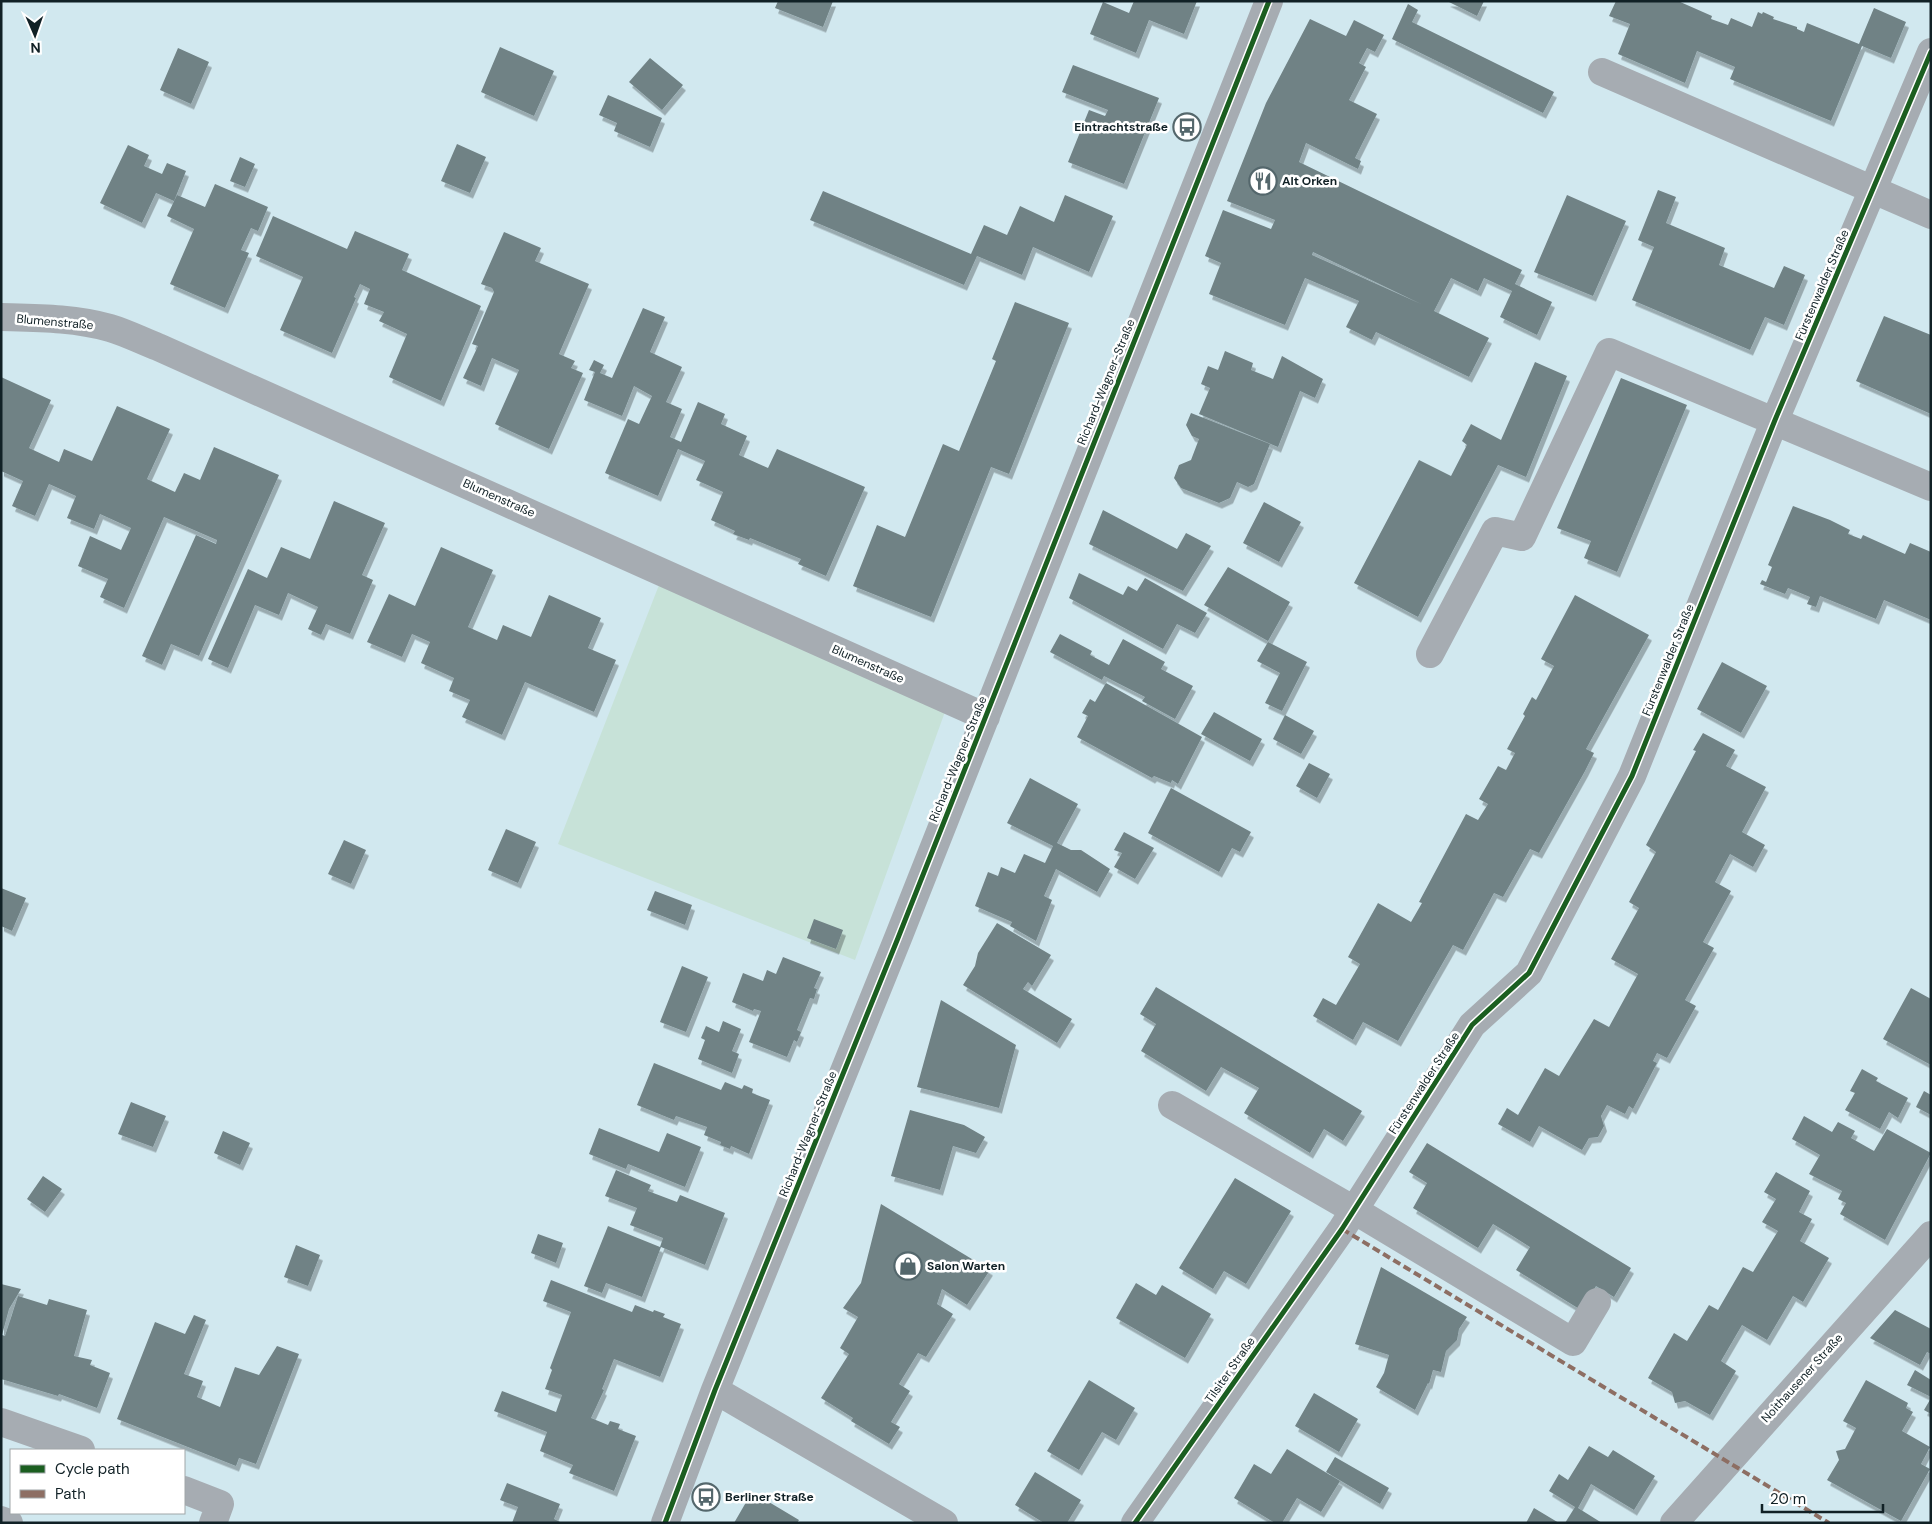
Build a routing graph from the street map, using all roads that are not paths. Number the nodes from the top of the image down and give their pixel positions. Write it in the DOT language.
graph roads {
  1 [pos="1269,1"];
  2 [pos="1931,52"];
  3 [pos="1602,72"];
  4 [pos="1874,190"];
  5 [pos="1931,215"];
  6 [pos="1,317"];
  7 [pos="1775,420"];
  8 [pos="1931,487"];
  9 [pos="1430,654"];
  10 [pos="986,717"];
  11 [pos="1172,1105"];
  12 [pos="1348,1219"];
  13 [pos="1931,1235"];
  14 [pos="1597,1302"];
  15 [pos="715,1390"];
  16 [pos="1,1422"];
  17 [pos="78,1449"];
  18 [pos="185,1490"];
  19 [pos="1,1520"];
  20 [pos="9,1523"];
  21 [pos="213,1523"];
  22 [pos="665,1523"];
  23 [pos="944,1523"];
  24 [pos="1135,1523"];
  25 [pos="1674,1523"];
  1 -- 10 [label="street, Richard-Wagner-Straße"];
  2 -- 4 [label="street, Fürstenwalder Straße"];
  3 -- 4 [label="street"];
  4 -- 5 [label="street"];
  4 -- 7 [label="street, Fürstenwalder Straße"];
  6 -- 10 [label="street, Blumenstraße"];
  7 -- 8 [label="street"];
  7 -- 9 [label="street"];
  7 -- 12 [label="street, Fürstenwalder Straße"];
  10 -- 15 [label="street, Richard-Wagner-Straße"];
  11 -- 12 [label="street"];
  12 -- 14 [label="street"];
  12 -- 24 [label="street, Tilsiter Straße"];
  13 -- 25 [label="street, Noithausener Straße"];
  15 -- 22 [label="street, Richard-Wagner-Straße"];
  15 -- 23 [label="street"];
  16 -- 17 [label="street"];
  18 -- 21 [label="street"];
  19 -- 20 [label="street"];
}
